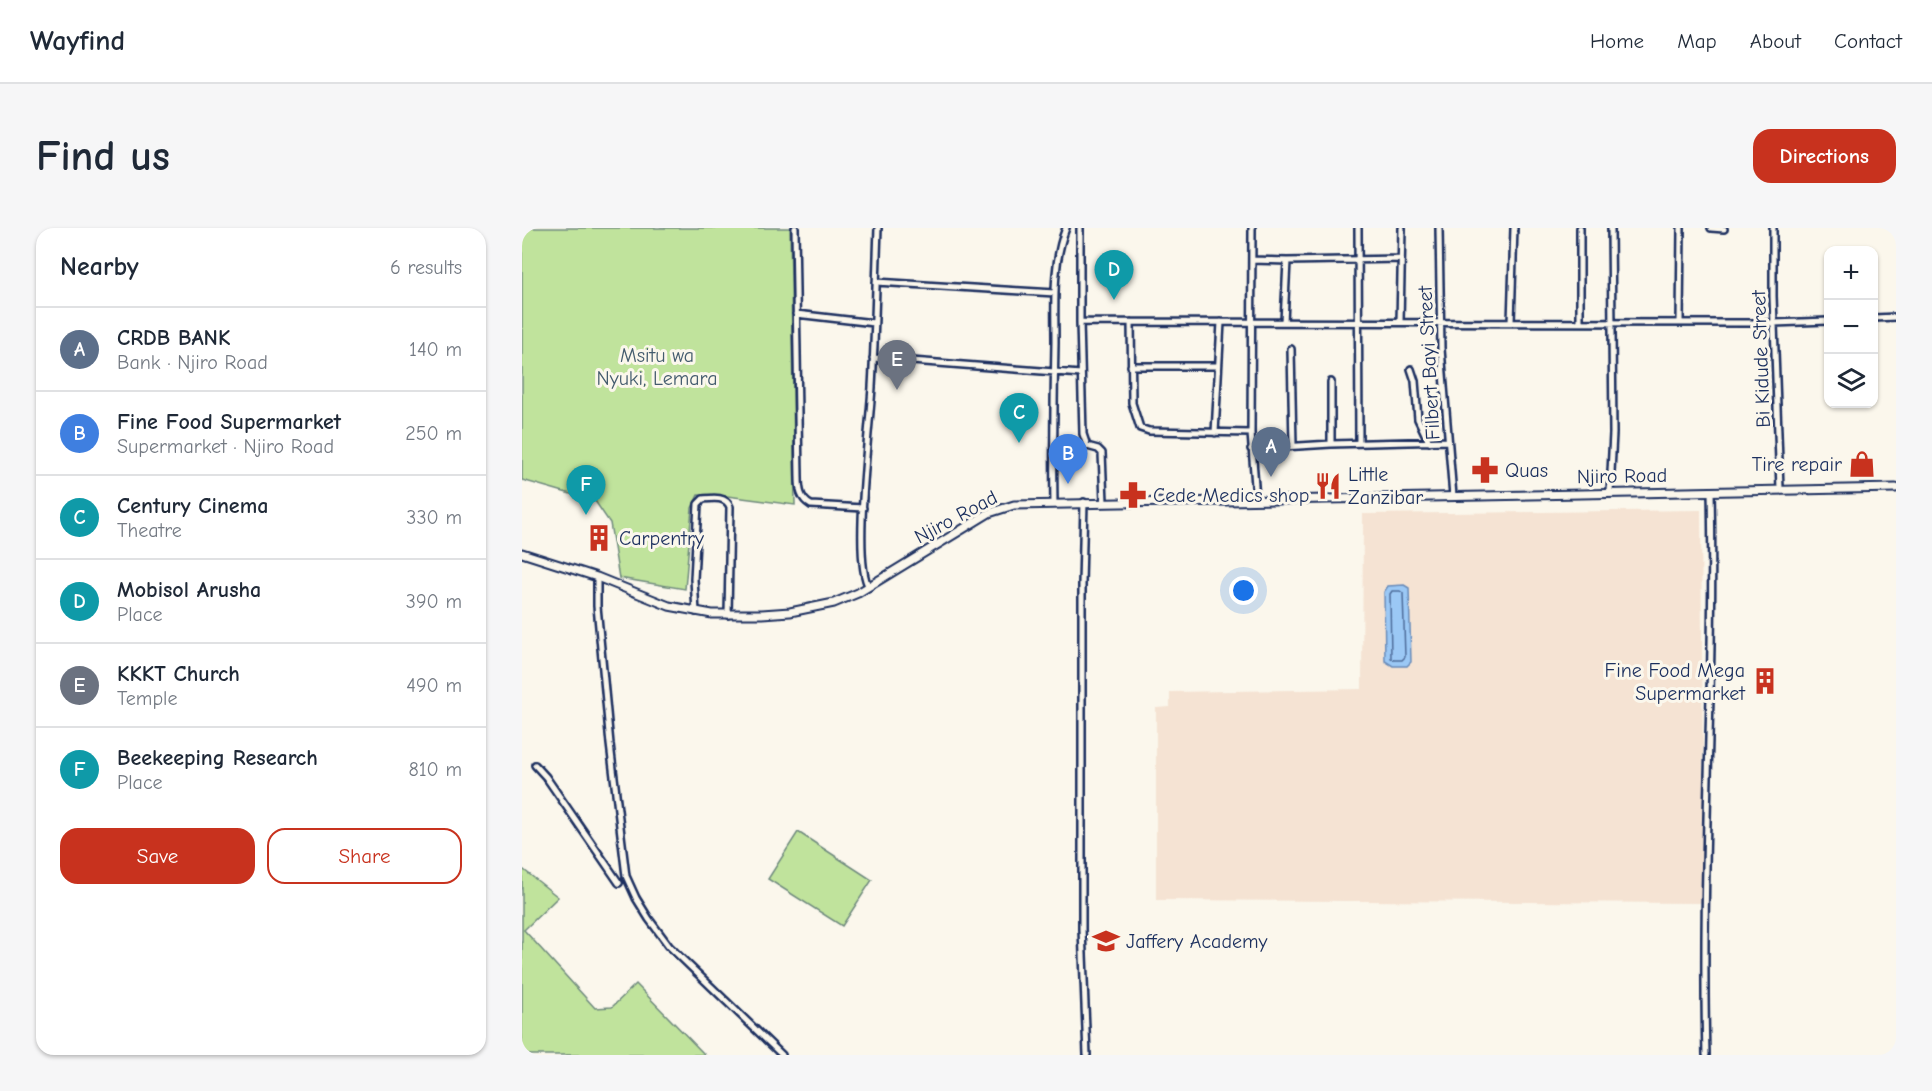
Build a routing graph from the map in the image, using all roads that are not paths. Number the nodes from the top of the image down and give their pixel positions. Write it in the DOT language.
graph roads {
  1 [pos="795,228"];
  2 [pos="878,228"];
  3 [pos="1066,228"];
  4 [pos="1080,228"];
  5 [pos="1252,228"];
  6 [pos="1358,228"];
  7 [pos="1402,228"];
  8 [pos="1439,228"];
  9 [pos="1514,228"];
  10 [pos="1580,228"];
  11 [pos="1611,228"];
  12 [pos="1681,228"];
  13 [pos="1711,228"];
  14 [pos="1773,228"];
  15 [pos="1724,229"];
  16 [pos="1401,259"];
  17 [pos="1252,260"];
  18 [pos="1359,260"];
  19 [pos="1287,261"];
  20 [pos="876,282"];
  21 [pos="1055,293"];
  22 [pos="796,314"];
  23 [pos="1896,317"];
  24 [pos="1878,318"];
  25 [pos="1824,321"];
  26 [pos="1080,322"];
  27 [pos="1131,322"];
  28 [pos="1221,322"];
  29 [pos="1284,322"];
  30 [pos="1358,322"];
  31 [pos="1400,322"];
  32 [pos="1511,322"];
  33 [pos="1580,322"];
  34 [pos="874,323"];
  35 [pos="1251,323"];
  36 [pos="1440,323"];
  37 [pos="1612,323"];
  38 [pos="1680,323"];
  39 [pos="1774,323"];
  40 [pos="1291,349"];
  41 [pos="873,358"];
  42 [pos="1131,366"];
  43 [pos="1218,366"];
  44 [pos="1411,369"];
  45 [pos="1054,371"];
  46 [pos="1081,374"];
  47 [pos="1331,382"];
  48 [pos="1215,433"];
  49 [pos="1251,433"];
  50 [pos="1448,441"];
  51 [pos="1429,442"];
  52 [pos="1359,443"];
  53 [pos="1331,444"];
  54 [pos="1293,446"];
  55 [pos="1251,449"];
  56 [pos="1896,488"];
  57 [pos="1780,489"];
  58 [pos="1711,491"];
  59 [pos="1610,492"];
  60 [pos="1454,496"];
  61 [pos="1256,499"];
  62 [pos="1084,502"];
  63 [pos="1104,502"];
  64 [pos="1054,504"];
  65 [pos="863,508"];
  66 [pos="522,553"];
  67 [pos="597,577"];
  68 [pos="869,586"];
  69 [pos="696,612"];
  70 [pos="728,615"];
  71 [pos="535,765"];
  72 [pos="619,883"];
  73 [pos="782,1055"];
  74 [pos="1087,1055"];
  75 [pos="1706,1055"];
  1 -- 22 [label="street"];
  2 -- 20 [label="street"];
  3 -- 21 [label="street"];
  4 -- 26 [label="street"];
  5 -- 17 [label="street"];
  6 -- 18 [label="street"];
  7 -- 16 [label="street"];
  8 -- 36 [label="street, Filbert Bayi Street"];
  9 -- 32 [label="street"];
  10 -- 33 [label="street"];
  11 -- 37 [label="street"];
  12 -- 38 [label="street"];
  13 -- 15 [label="street"];
  14 -- 39 [label="street, Bi Kidude Street"];
  16 -- 18 [label="street"];
  16 -- 31 [label="street"];
  17 -- 19 [label="street"];
  17 -- 35 [label="street"];
  18 -- 19 [label="street"];
  18 -- 30 [label="street"];
  19 -- 29 [label="street"];
  20 -- 21 [label="street"];
  20 -- 34 [label="street"];
  21 -- 45 [label="street"];
  22 -- 34 [label="street"];
  22 -- 65 [label="street"];
  23 -- 24 [label="street"];
  25 -- 39 [label="street"];
  26 -- 27 [label="street"];
  26 -- 46 [label="street"];
  27 -- 28 [label="street"];
  27 -- 42 [label="street"];
  28 -- 35 [label="street"];
  28 -- 43 [label="street"];
  29 -- 30 [label="street"];
  29 -- 35 [label="street"];
  30 -- 31 [label="street"];
  30 -- 52 [label="street"];
  31 -- 36 [label="street"];
  32 -- 33 [label="street"];
  32 -- 36 [label="street"];
  33 -- 37 [label="street"];
  34 -- 41 [label="street"];
  35 -- 49 [label="street"];
  36 -- 50 [label="street, Filbert Bayi Street"];
  37 -- 38 [label="street"];
  37 -- 59 [label="street"];
  38 -- 39 [label="street"];
  39 -- 57 [label="street, Bi Kidude Street"];
  40 -- 54 [label="street"];
  41 -- 45 [label="street"];
  41 -- 65 [label="street"];
  42 -- 43 [label="street"];
  42 -- 48 [label="street"];
  43 -- 48 [label="street"];
  44 -- 51 [label="street"];
  45 -- 46 [label="street"];
  45 -- 64 [label="street"];
  46 -- 63 [label="street"];
  47 -- 53 [label="street"];
  48 -- 49 [label="street"];
  49 -- 55 [label="street"];
  50 -- 51 [label="street"];
  50 -- 60 [label="street, Filbert Bayi Street"];
  51 -- 52 [label="street"];
  52 -- 53 [label="street"];
  53 -- 54 [label="street"];
  54 -- 55 [label="street"];
  55 -- 61 [label="street"];
  56 -- 57 [label="street, Njiro Road"];
  57 -- 58 [label="street, Njiro Road"];
  58 -- 59 [label="street, Njiro Road"];
  58 -- 75 [label="street"];
  59 -- 60 [label="street, Njiro Road"];
  60 -- 61 [label="street, Njiro Road"];
  61 -- 63 [label="street, Njiro Road"];
  62 -- 63 [label="street, Njiro Road"];
  62 -- 64 [label="street, Njiro Road"];
  62 -- 74 [label="street"];
  64 -- 68 [label="street, Njiro Road"];
  65 -- 68 [label="street"];
  66 -- 67 [label="street, Njiro Road"];
  67 -- 69 [label="street, Njiro Road"];
  67 -- 73 [label="street"];
  68 -- 70 [label="street, Njiro Road"];
  69 -- 70 [label="street, Njiro Road"];
  69 -- 70 [label="street"];
  71 -- 72 [label="street"];
}
